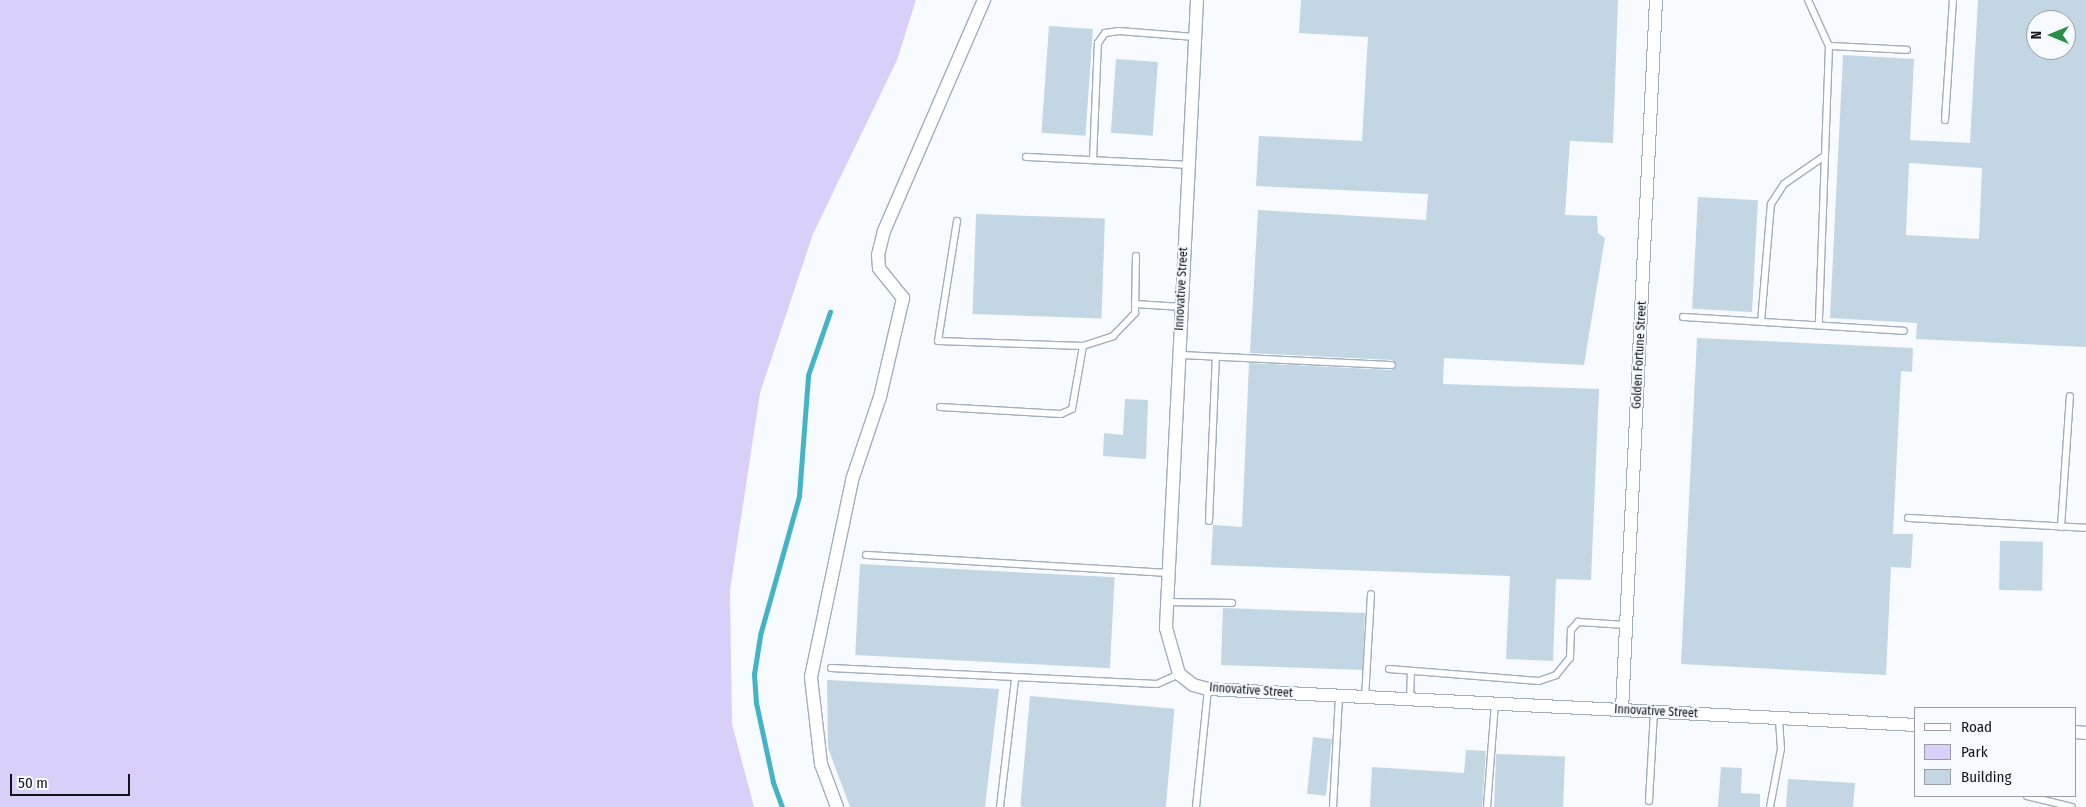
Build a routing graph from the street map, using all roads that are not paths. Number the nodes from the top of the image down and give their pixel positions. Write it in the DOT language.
graph roads {
  1 [pos="984,0"];
  2 [pos="1197,0"];
  3 [pos="1656,0"];
  4 [pos="1808,0"];
  5 [pos="1953,0"];
  6 [pos="1195,37"];
  7 [pos="1829,46"];
  8 [pos="1907,50"];
  9 [pos="1945,120"];
  10 [pos="1823,156"];
  11 [pos="1026,157"];
  12 [pos="1093,160"];
  13 [pos="1188,165"];
  14 [pos="957,221"];
  15 [pos="1136,256"];
  16 [pos="1135,304"];
  17 [pos="1182,307"];
  18 [pos="1683,317"];
  19 [pos="1761,322"];
  20 [pos="1819,325"];
  21 [pos="1904,330"];
  22 [pos="1083,346"];
  23 [pos="1179,355"];
  24 [pos="1216,357"];
  25 [pos="1392,365"];
  26 [pos="2070,396"];
  27 [pos="940,407"];
  28 [pos="1908,518"];
  29 [pos="1209,520"];
  30 [pos="2061,527"];
  31 [pos="2086,528"];
  32 [pos="866,556"];
  33 [pos="1168,573"];
  34 [pos="1371,594"];
  35 [pos="1167,602"];
  36 [pos="1232,603"];
  37 [pos="1626,625"];
  38 [pos="831,668"];
  39 [pos="1389,669"];
  40 [pos="1411,671"];
  41 [pos="1179,674"];
  42 [pos="1016,680"];
  43 [pos="1208,689"];
  44 [pos="1339,697"];
  45 [pos="1365,698"];
  46 [pos="1410,700"];
  47 [pos="1495,704"];
  48 [pos="1622,710"];
  49 [pos="1654,712"];
  50 [pos="1779,719"];
  51 [pos="1914,724"];
  52 [pos="2031,797"];
  53 [pos="1648,801"];
  54 [pos="836,807"];
  55 [pos="1000,807"];
  56 [pos="1196,807"];
  57 [pos="1333,807"];
  58 [pos="1488,807"];
  59 [pos="1770,807"];
  60 [pos="2072,807"];
  1 -- 54 [label="street"];
  2 -- 6 [label="street, Innovative Street"];
  3 -- 37 [label="street, Golden Fortune Street"];
  4 -- 7 [label="lane"];
  5 -- 9 [label="lane"];
  6 -- 12 [label="lane"];
  6 -- 13 [label="street, Innovative Street"];
  7 -- 8 [label="lane"];
  7 -- 10 [label="lane"];
  10 -- 19 [label="lane"];
  10 -- 20 [label="lane"];
  11 -- 12 [label="lane"];
  12 -- 13 [label="lane"];
  13 -- 17 [label="street, Innovative Street"];
  14 -- 22 [label="lane"];
  15 -- 16 [label="lane"];
  16 -- 17 [label="lane"];
  16 -- 22 [label="lane"];
  17 -- 23 [label="street, Innovative Street"];
  18 -- 19 [label="lane"];
  19 -- 20 [label="lane"];
  20 -- 21 [label="lane"];
  22 -- 27 [label="lane"];
  23 -- 24 [label="lane"];
  23 -- 33 [label="street, Innovative Street"];
  24 -- 25 [label="lane"];
  24 -- 29 [label="lane"];
  26 -- 30 [label="lane"];
  28 -- 30 [label="lane"];
  30 -- 31 [label="lane"];
  32 -- 33 [label="lane"];
  33 -- 35 [label="street, Innovative Street"];
  34 -- 45 [label="lane"];
  35 -- 36 [label="lane"];
  35 -- 41 [label="street, Innovative Street"];
  37 -- 40 [label="lane"];
  37 -- 48 [label="street, Golden Fortune Street"];
  38 -- 42 [label="lane"];
  39 -- 40 [label="lane"];
  40 -- 46 [label="lane"];
  41 -- 42 [label="lane"];
  41 -- 43 [label="street, Innovative Street"];
  42 -- 55 [label="lane"];
  43 -- 44 [label="street, Innovative Street"];
  43 -- 56 [label="lane"];
  44 -- 45 [label="street, Innovative Street"];
  44 -- 57 [label="lane"];
  45 -- 46 [label="street, Innovative Street"];
  46 -- 47 [label="street, Innovative Street"];
  47 -- 48 [label="street, Innovative Street"];
  47 -- 58 [label="lane"];
  48 -- 49 [label="street, Innovative Street"];
  49 -- 50 [label="street, Innovative Street"];
  49 -- 53 [label="lane"];
  50 -- 51 [label="street, Innovative Street"];
  50 -- 59 [label="lane"];
  52 -- 60 [label="lane"];
}
